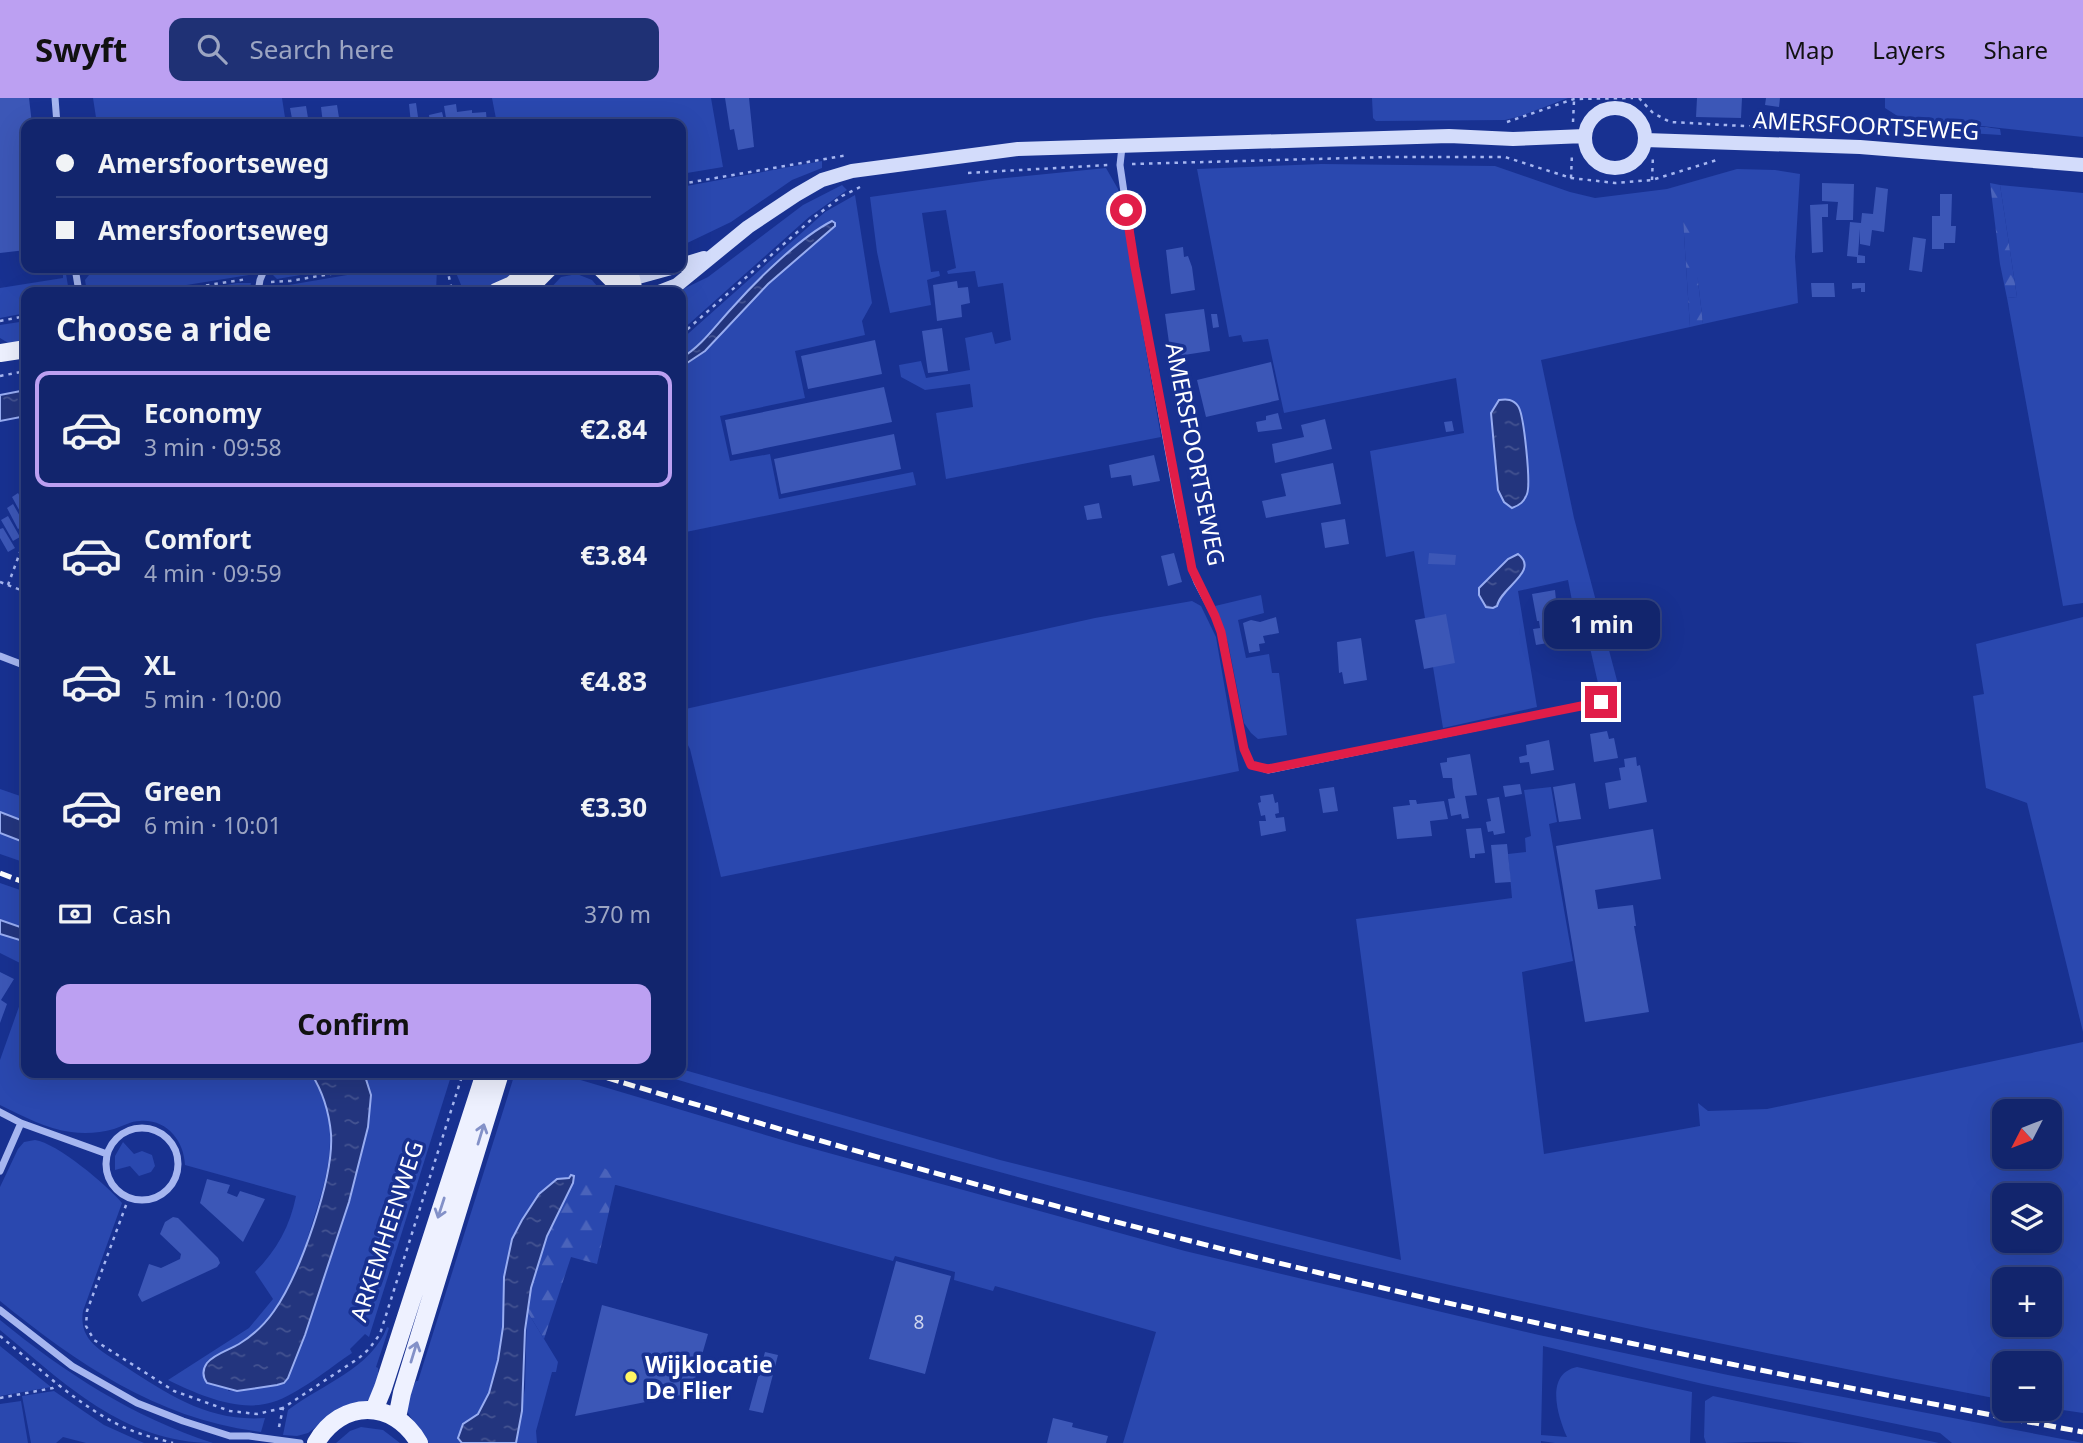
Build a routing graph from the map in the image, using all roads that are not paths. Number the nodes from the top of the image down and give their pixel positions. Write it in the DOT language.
graph roads {
  1 [pos="55,98"];
  2 [pos="1615,101"];
  3 [pos="57,119"];
  4 [pos="1585,136"];
  5 [pos="1645,140"];
  6 [pos="1122,147"];
  7 [pos="2083,165"];
  8 [pos="686,256"];
  9 [pos="709,257"];
  10 [pos="686,264"];
  11 [pos="544,273"];
  12 [pos="643,273"];
  13 [pos="621,277"];
  14 [pos="528,279"];
  15 [pos="508,287"];
  16 [pos="672,287"];
  17 [pos="21,349"];
  18 [pos="0,353"];
  19 [pos="0,656"];
  20 [pos="21,664"];
  21 [pos="1601,702"];
  22 [pos="483,1078"];
  23 [pos="498,1078"];
  24 [pos="0,1112"];
  25 [pos="22,1123"];
  26 [pos="107,1154"];
  27 [pos="0,1171"];
  28 [pos="0,1310"];
  29 [pos="374,1410"];
  30 [pos="397,1418"];
  31 [pos="230,1436"];
  32 [pos="241,1443"];
  33 [pos="300,1443"];
  34 [pos="316,1443"];
  35 [pos="419,1443"];
  1 -- 3 [label="street"];
  2 -- 4 [label="main road"];
  2 -- 5 [label="main road"];
  4 -- 5 [label="main road"];
  4 -- 6 [label="main road"];
  5 -- 7 [label="main road, AMERSFOORTSEWEG"];
  6 -- 9 [label="main road"];
  6 -- 21 [label="street, AMERSFOORTSEWEG"];
  8 -- 9 [label="main road"];
  9 -- 10 [label="main road"];
  9 -- 16 [label="main road"];
  11 -- 14 [label="main road"];
  12 -- 13 [label="main road"];
  14 -- 15 [label="main road"];
  17 -- 18 [label="main road"];
  19 -- 20 [label="street"];
  22 -- 29 [label="main road, ARKEMHEENWEG, one-way"];
  30 -- 23 [label="main road, one-way"];
  24 -- 25 [label="street"];
  25 -- 26 [label="street"];
  25 -- 27 [label="street"];
  26 -- 26 [label="street"];
  28 -- 31 [label="street"];
  29 -- 30 [label="main road"];
  29 -- 34 [label="main road"];
  30 -- 35 [label="main road"];
  31 -- 32 [label="street"];
  31 -- 33 [label="street"];
}
